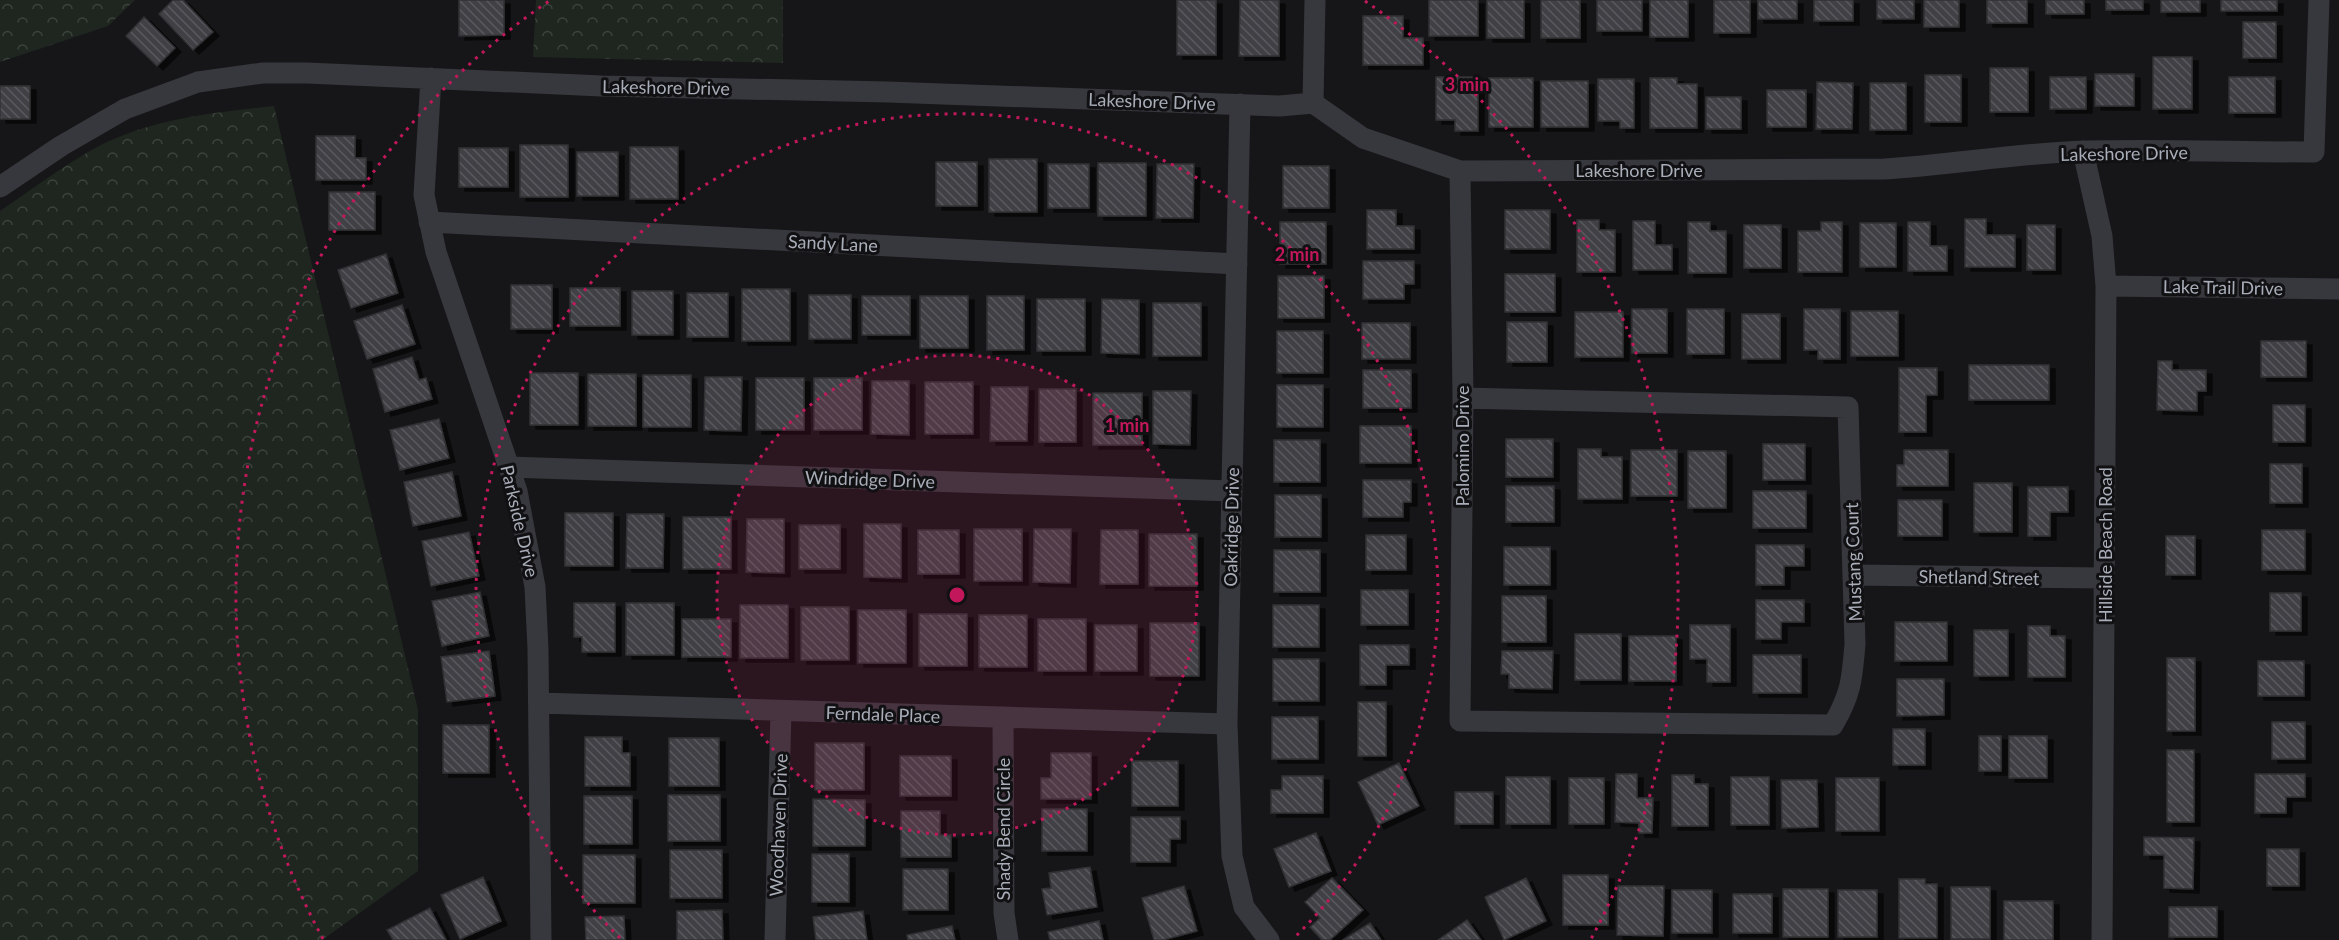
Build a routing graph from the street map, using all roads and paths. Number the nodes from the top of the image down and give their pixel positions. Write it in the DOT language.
graph roads {
  1 [pos="1315,0"];
  2 [pos="2319,0"];
  3 [pos="431,78"];
  4 [pos="1313,103"];
  5 [pos="1240,104"];
  6 [pos="2083,151"];
  7 [pos="1460,171"];
  8 [pos="0,187"];
  9 [pos="429,222"];
  10 [pos="1237,264"];
  11 [pos="2106,286"];
  12 [pos="2339,289"];
  13 [pos="1463,398"];
  14 [pos="509,467"];
  15 [pos="1232,491"];
  16 [pos="1854,575"];
  17 [pos="2104,578"];
  18 [pos="539,703"];
  19 [pos="781,711"];
  20 [pos="1003,717"];
  21 [pos="1460,721"];
  22 [pos="1227,724"];
  23 [pos="541,940"];
  24 [pos="775,940"];
  25 [pos="1008,940"];
  26 [pos="1269,940"];
  27 [pos="2102,940"];
  1 -- 4 [label="street"];
  2 -- 6 [label="street, Lakeshore Drive"];
  3 -- 5 [label="street, Lakeshore Drive"];
  3 -- 8 [label="street, Lakeshore Drive"];
  3 -- 9 [label="street, Parkside Drive"];
  4 -- 5 [label="street, Lakeshore Drive"];
  4 -- 7 [label="street, Lakeshore Drive"];
  5 -- 10 [label="street, Oakridge Drive"];
  6 -- 7 [label="street, Lakeshore Drive"];
  6 -- 11 [label="street, Hillside Beach Road"];
  7 -- 13 [label="street, Palomino Drive"];
  9 -- 10 [label="street, Sandy Lane"];
  9 -- 14 [label="street, Parkside Drive"];
  10 -- 15 [label="street, Oakridge Drive"];
  11 -- 12 [label="street, Lake Trail Drive"];
  11 -- 17 [label="street, Hillside Beach Road"];
  13 -- 16 [label="street, Mustang Court"];
  13 -- 21 [label="street, Palomino Drive"];
  14 -- 15 [label="street, Windridge Drive"];
  14 -- 18 [label="street, Parkside Drive"];
  15 -- 22 [label="street, Oakridge Drive"];
  16 -- 17 [label="street, Shetland Street"];
  16 -- 21 [label="street, Mustang Court"];
  17 -- 27 [label="street, Hillside Beach Road"];
  18 -- 19 [label="street, Ferndale Place"];
  18 -- 23 [label="street, Parkside Drive"];
  19 -- 20 [label="street, Ferndale Place"];
  19 -- 24 [label="street, Woodhaven Drive"];
  20 -- 22 [label="street, Ferndale Place"];
  20 -- 25 [label="street, Shady Bend Circle"];
  22 -- 26 [label="street, Oakridge Drive"];
}
